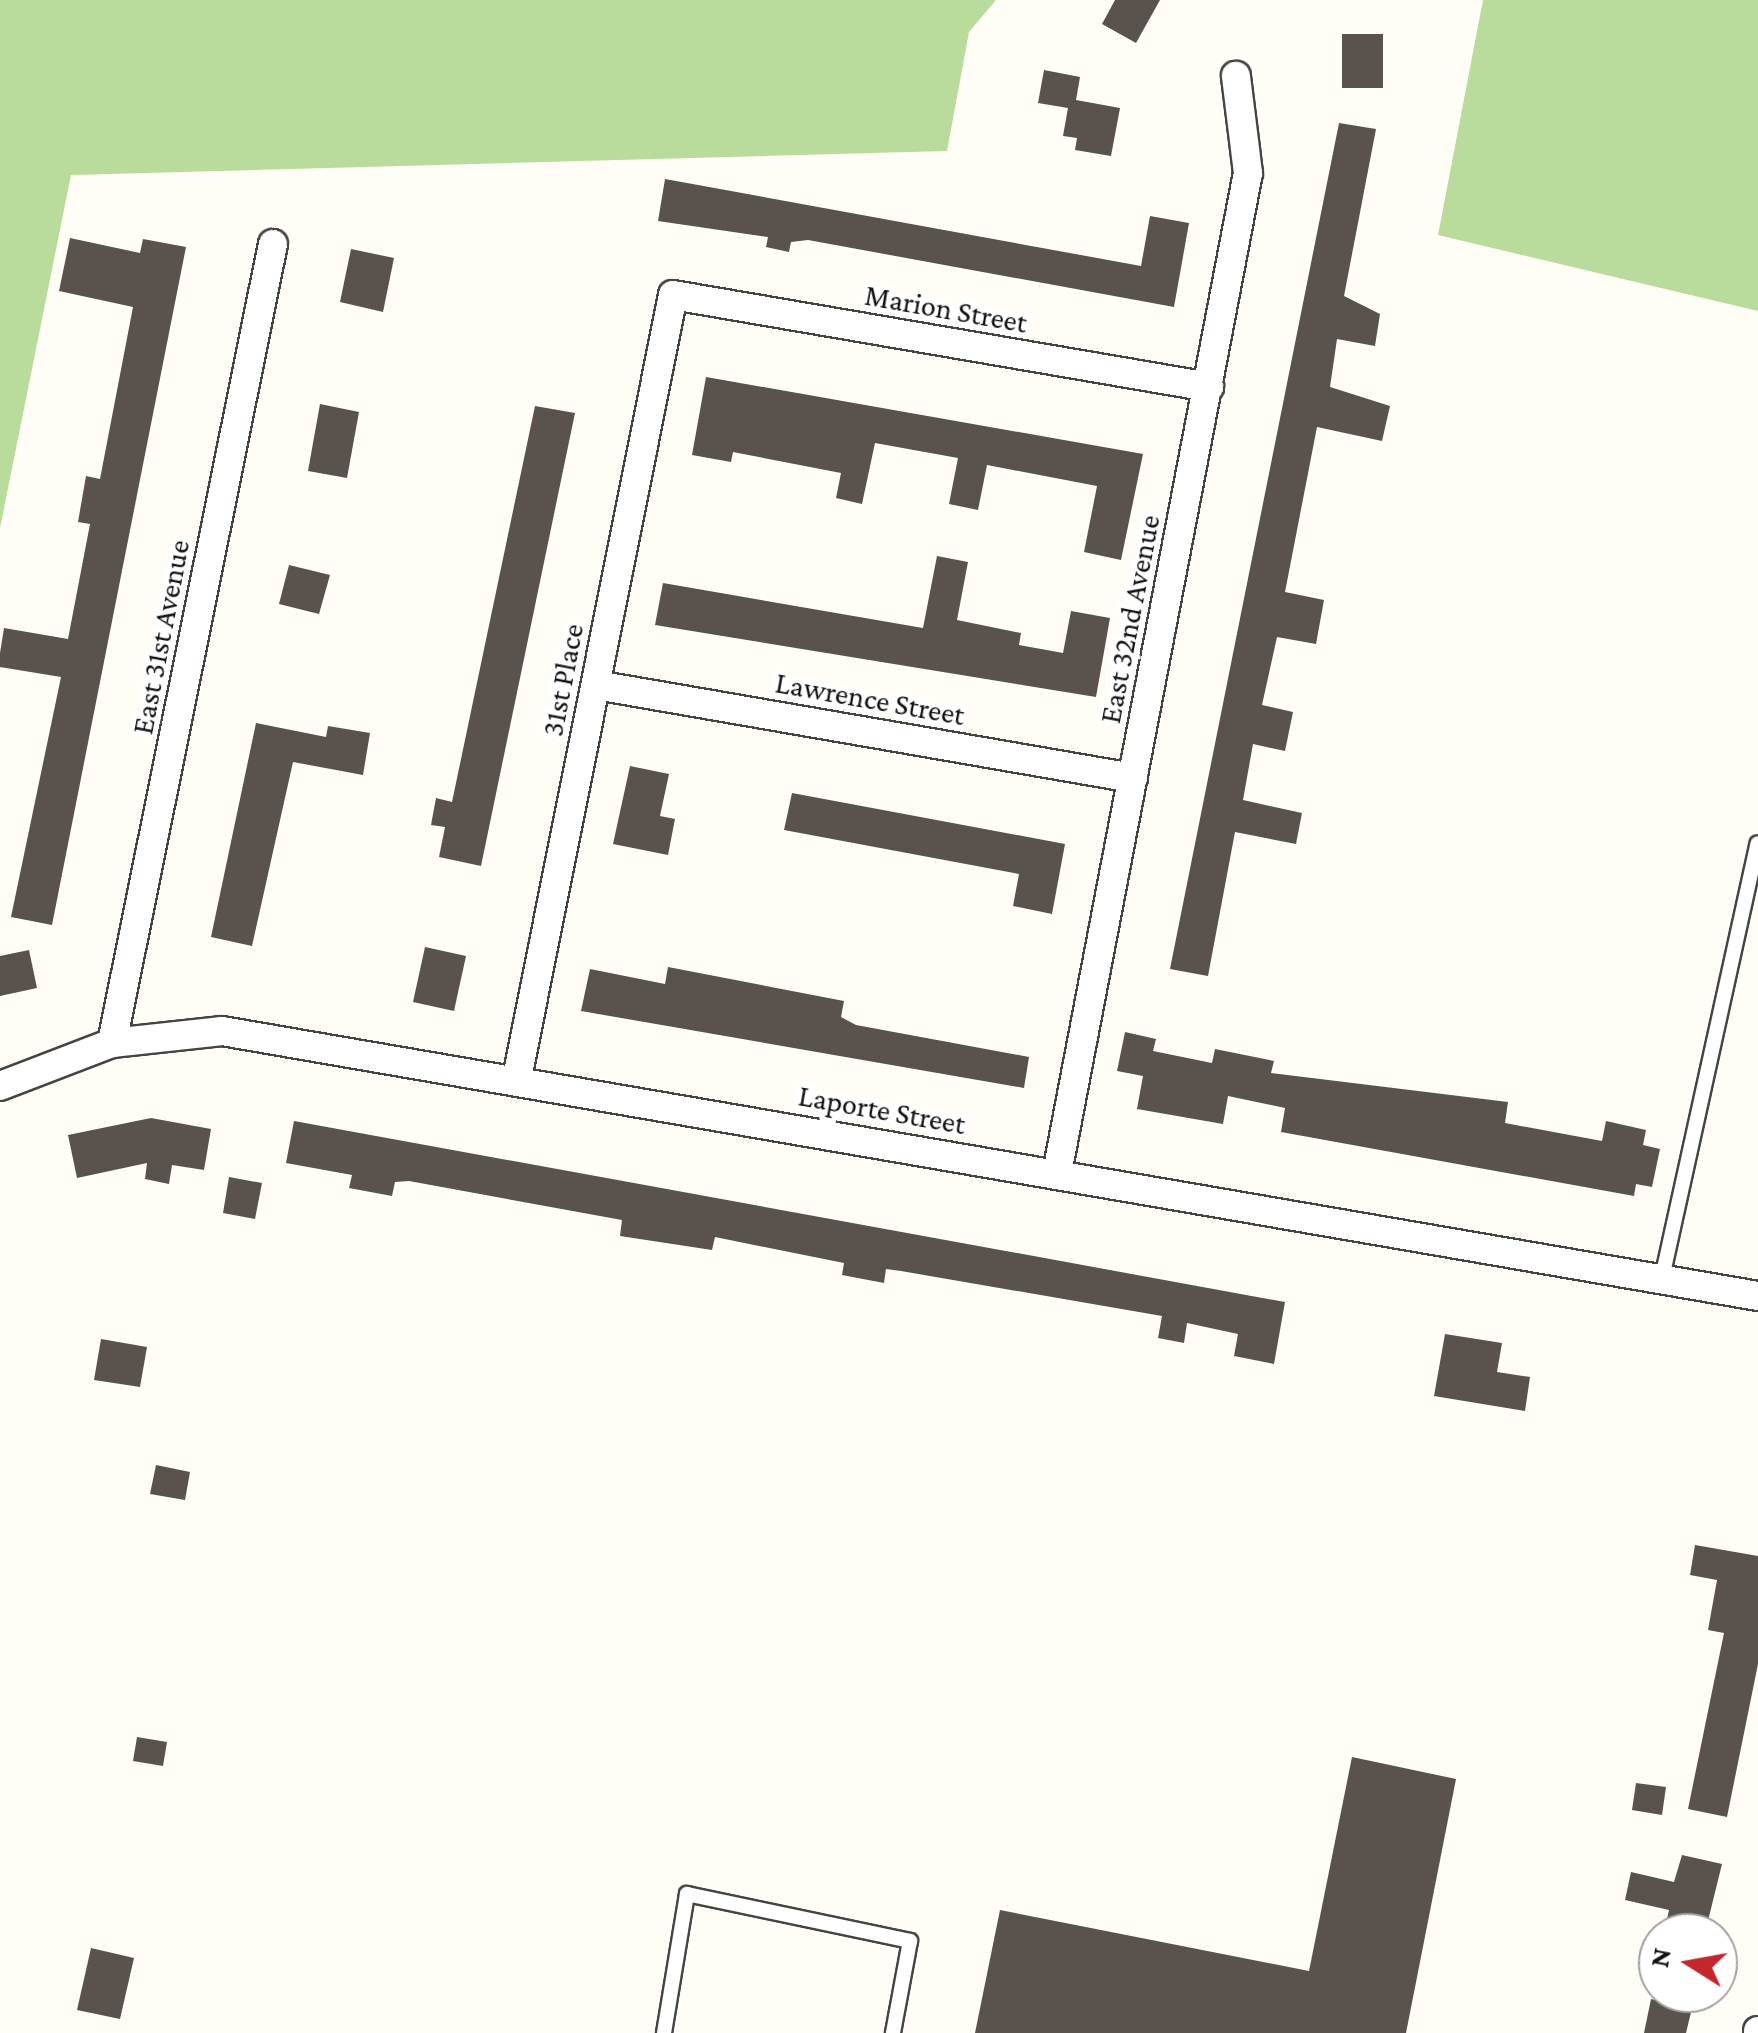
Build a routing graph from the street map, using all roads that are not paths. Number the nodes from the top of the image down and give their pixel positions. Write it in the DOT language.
graph roads {
  1 [pos="1236,76"];
  2 [pos="273,244"];
  3 [pos="673,296"];
  4 [pos="1209,387"];
  5 [pos="596,685"];
  6 [pos="1133,778"];
  7 [pos="1758,843"];
  8 [pos="112,1042"];
  9 [pos="516,1078"];
  10 [pos="0,1086"];
  11 [pos="1057,1174"];
  12 [pos="1662,1278"];
  13 [pos="1758,1296"];
  14 [pos="664,2033"];
  15 [pos="893,2033"];
  1 -- 4 [label="street, East 32nd Avenue"];
  2 -- 8 [label="street, East 31st Avenue"];
  3 -- 4 [label="street, Marion Street"];
  3 -- 5 [label="street, 31st Place"];
  4 -- 6 [label="street, East 32nd Avenue"];
  5 -- 6 [label="street, Lawrence Street"];
  5 -- 9 [label="street, 31st Place"];
  6 -- 11 [label="street, East 32nd Avenue"];
  7 -- 12 [label="lane"];
  8 -- 9 [label="street, Laporte Street"];
  8 -- 10 [label="street, Laporte Street"];
  9 -- 11 [label="street, Laporte Street"];
  11 -- 12 [label="street, Laporte Street"];
  12 -- 13 [label="street, Laporte Street"];
  14 -- 15 [label="lane"];
}
